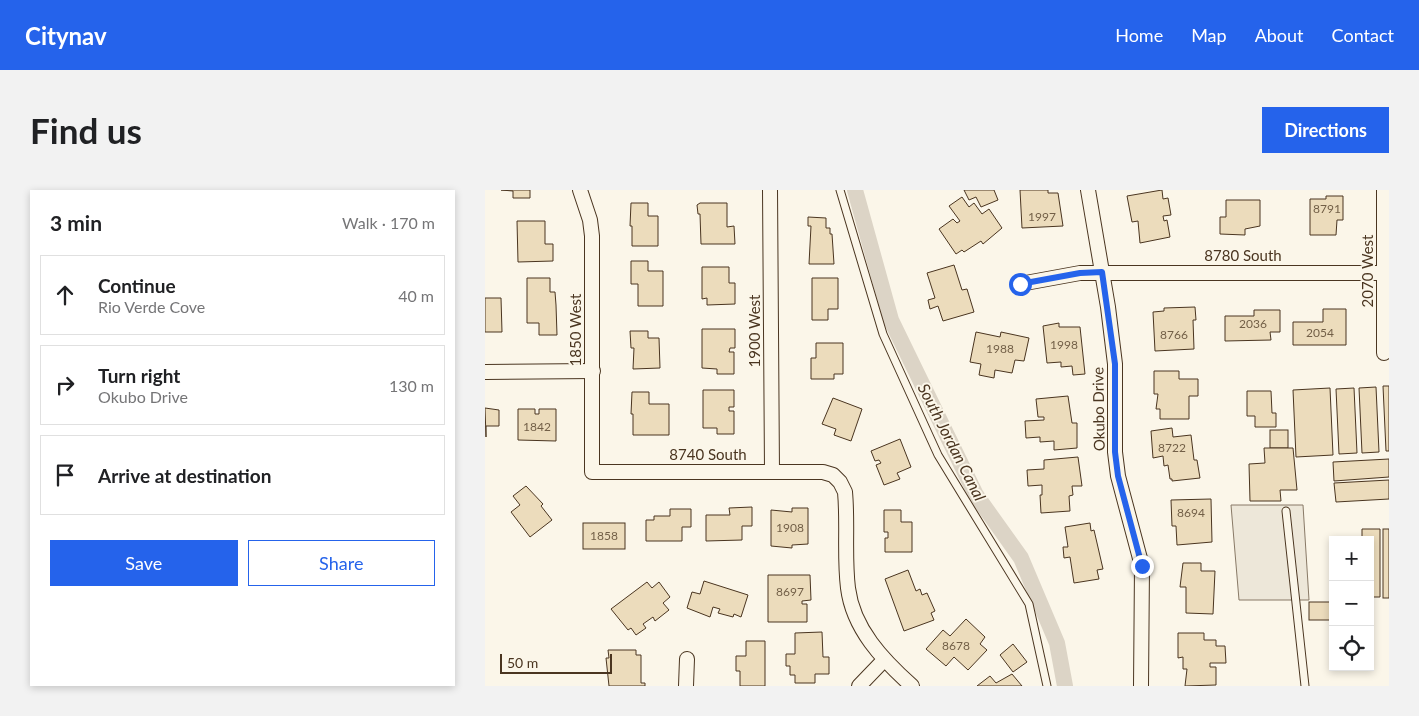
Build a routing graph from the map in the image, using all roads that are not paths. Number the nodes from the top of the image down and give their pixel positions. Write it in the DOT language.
graph roads {
  1 [pos="580,190"];
  2 [pos="770,190"];
  3 [pos="840,190"];
  4 [pos="1088,190"];
  5 [pos="1384,190"];
  6 [pos="1102,272"];
  7 [pos="1384,273"];
  8 [pos="1020,284"];
  9 [pos="1384,352"];
  10 [pos="593,371"];
  11 [pos="485,372"];
  12 [pos="772,471"];
  13 [pos="592,472"];
  14 [pos="1286,511"];
  15 [pos="687,659"];
  16 [pos="884,660"];
  17 [pos="687,686"];
  18 [pos="859,686"];
  19 [pos="912,686"];
  20 [pos="1047,686"];
  21 [pos="1141,686"];
  22 [pos="1305,686"];
  1 -- 10 [label="street, 1850 West"];
  2 -- 12 [label="street, 1900 West"];
  3 -- 20 [label="lane"];
  4 -- 6 [label="street, Okubo Drive"];
  5 -- 7 [label="street, 2070 West"];
  6 -- 7 [label="street, 8780 South"];
  6 -- 8 [label="street, 8780 South"];
  6 -- 21 [label="street, Okubo Drive"];
  7 -- 9 [label="street, 2070 West"];
  10 -- 11 [label="street"];
  10 -- 13 [label="street, 1850 West"];
  12 -- 13 [label="street, 8740 South"];
  12 -- 16 [label="street, 8740 South"];
  14 -- 22 [label="lane"];
  15 -- 17 [label="street"];
  16 -- 18 [label="street"];
  16 -- 19 [label="street"];
}
